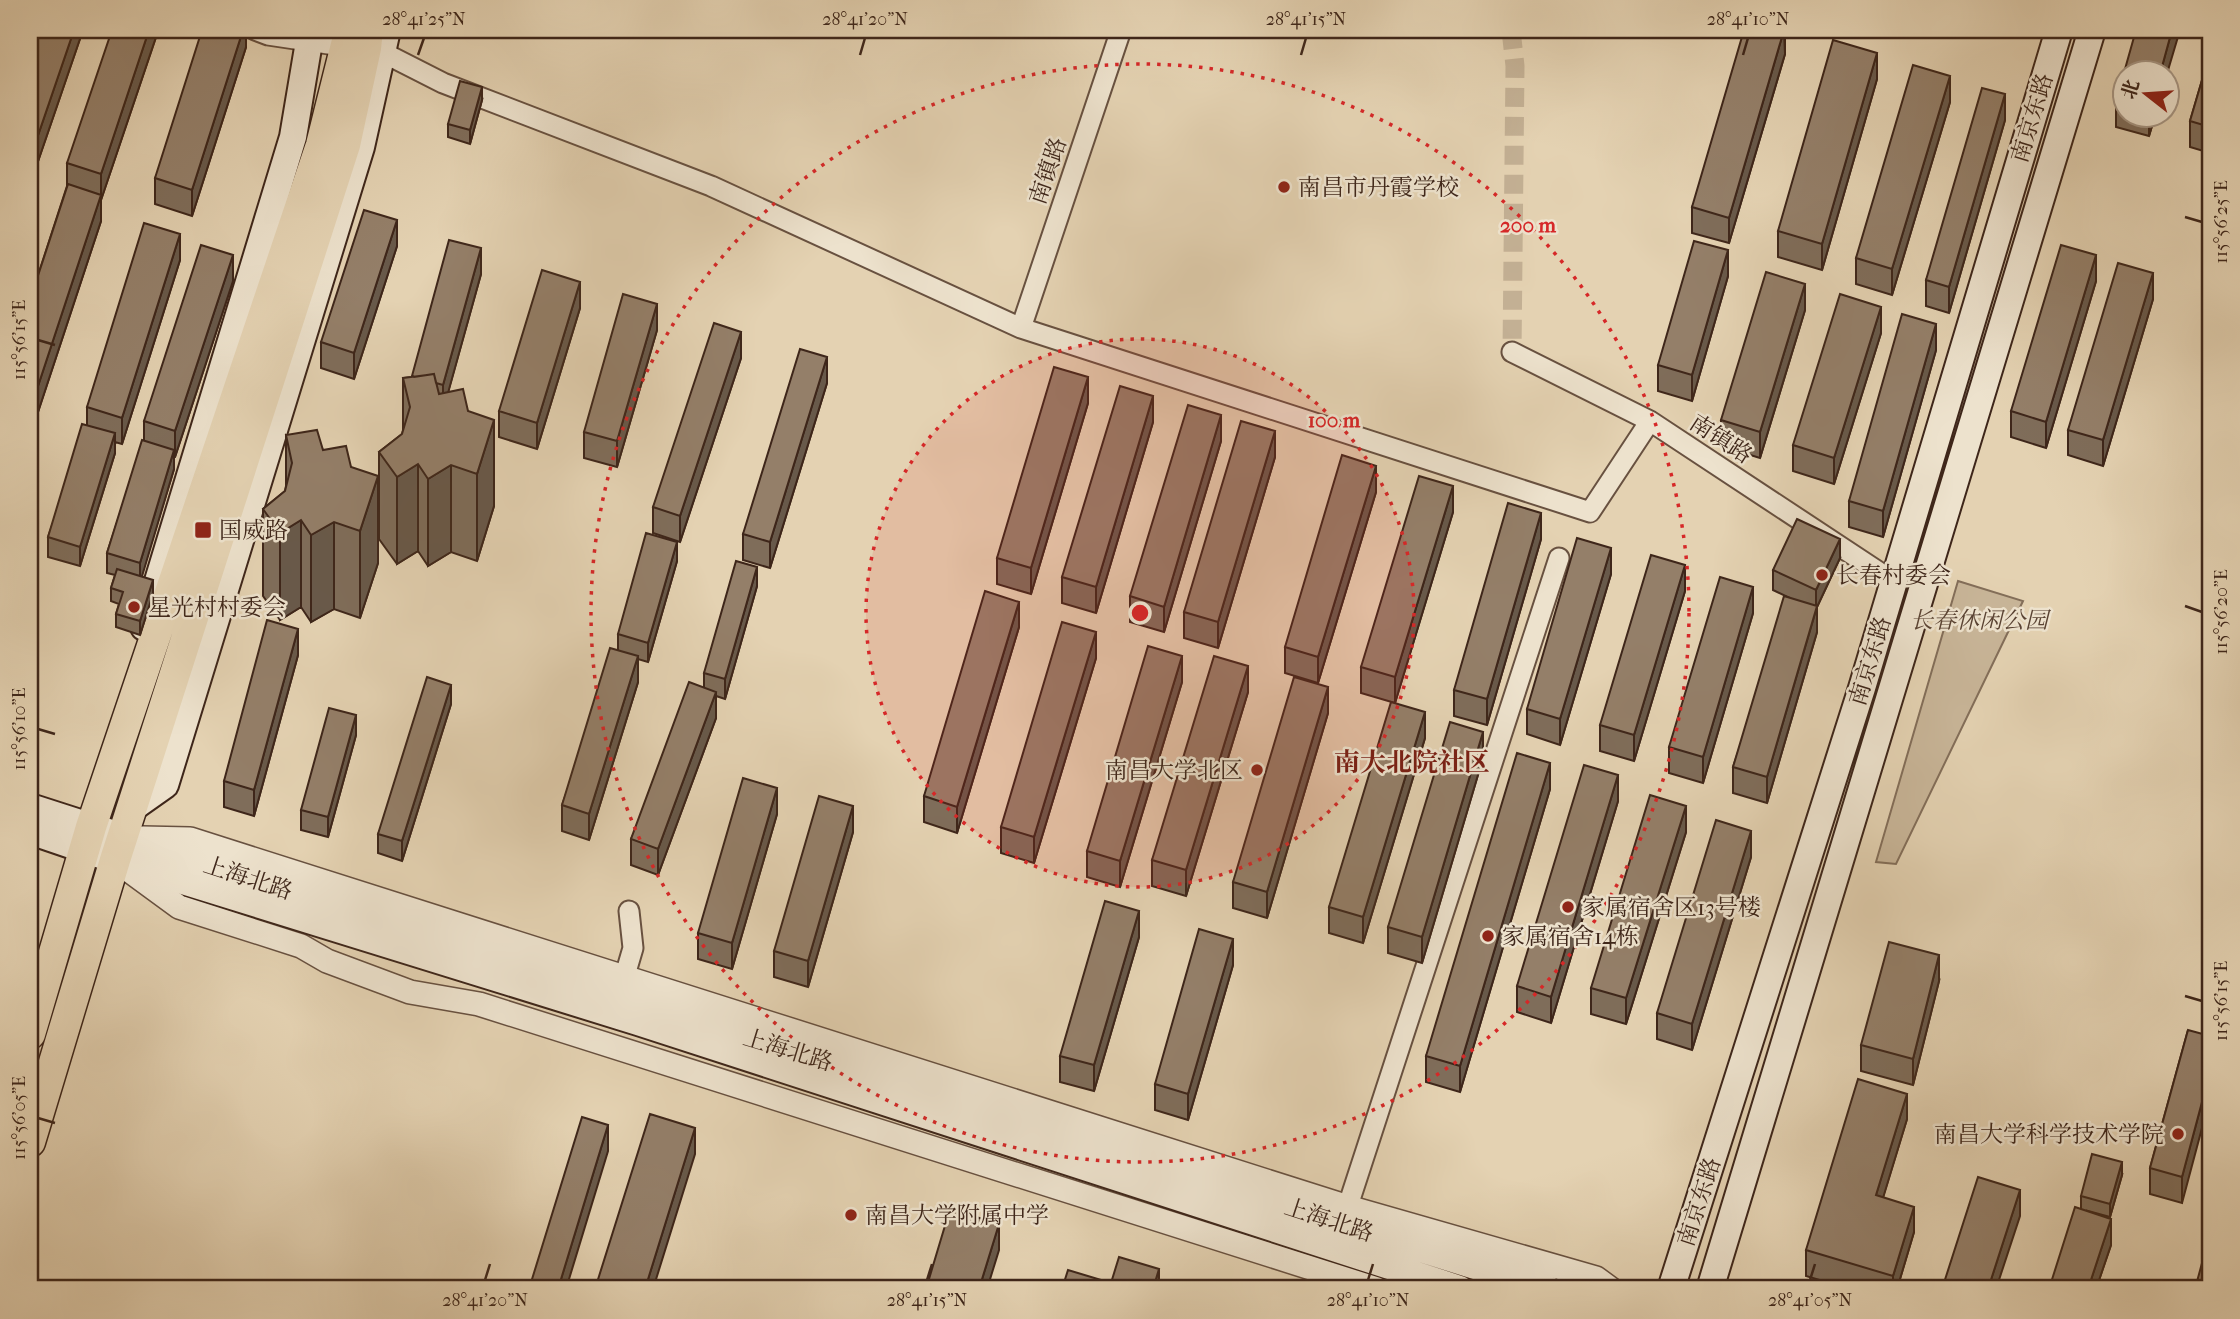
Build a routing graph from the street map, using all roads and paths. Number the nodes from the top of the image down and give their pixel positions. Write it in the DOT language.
graph roads {
  1 [pos="255,30"];
  2 [pos="1121,30"];
  3 [pos="2059,30"];
  4 [pos="2092,30"];
  5 [pos="310,35"];
  6 [pos="367,39"];
  7 [pos="1021,328"];
  8 [pos="1512,352"];
  9 [pos="1650,421"];
  10 [pos="1559,558"];
  11 [pos="1894,582"];
  12 [pos="101,799"];
  13 [pos="30,807"];
  14 [pos="30,831"];
  15 [pos="88,839"];
  16 [pos="118,849"];
  17 [pos="629,911"];
  18 [pos="621,987"];
  19 [pos="30,1034"];
  20 [pos="30,1142"];
  21 [pos="1345,1215"];
  22 [pos="1328,1271"];
  23 [pos="1377,1289"];
  24 [pos="1460,1289"];
  25 [pos="1548,1289"];
  26 [pos="1612,1289"];
  27 [pos="1671,1289"];
  28 [pos="1710,1289"];
  1 -- 5 [label="street"];
  2 -- 7 [label="street, 南镇路"];
  3 -- 11 [label="main road, 南京东路"];
  4 -- 28 [label="main road, 南京东路"];
  5 -- 6 [label="street"];
  5 -- 12 [label="main road"];
  6 -- 7 [label="street"];
  6 -- 12 [label="main road"];
  6 -- 16 [label="main road"];
  7 -- 9 [label="street"];
  8 -- 9 [label="street, 南镇路"];
  9 -- 11 [label="street, 南镇路"];
  10 -- 21 [label="street"];
  11 -- 27 [label="main road, 南京东路"];
  12 -- 15 [label="main road"];
  13 -- 15 [label="main road, 上海北路"];
  14 -- 15 [label="main road, 上海北路"];
  15 -- 16 [label="main road, 上海北路"];
  15 -- 19 [label="main road"];
  16 -- 18 [label="main road, 上海北路"];
  16 -- 20 [label="main road"];
  16 -- 22 [label="main road, 上海北路"];
  16 -- 22 [label="street"];
  17 -- 18 [label="street"];
  18 -- 21 [label="main road, 上海北路"];
  21 -- 22 [label="street"];
  21 -- 25 [label="main road, 上海北路"];
  21 -- 26 [label="street"];
  22 -- 23 [label="street"];
  22 -- 24 [label="main road, 上海北路"];
}
